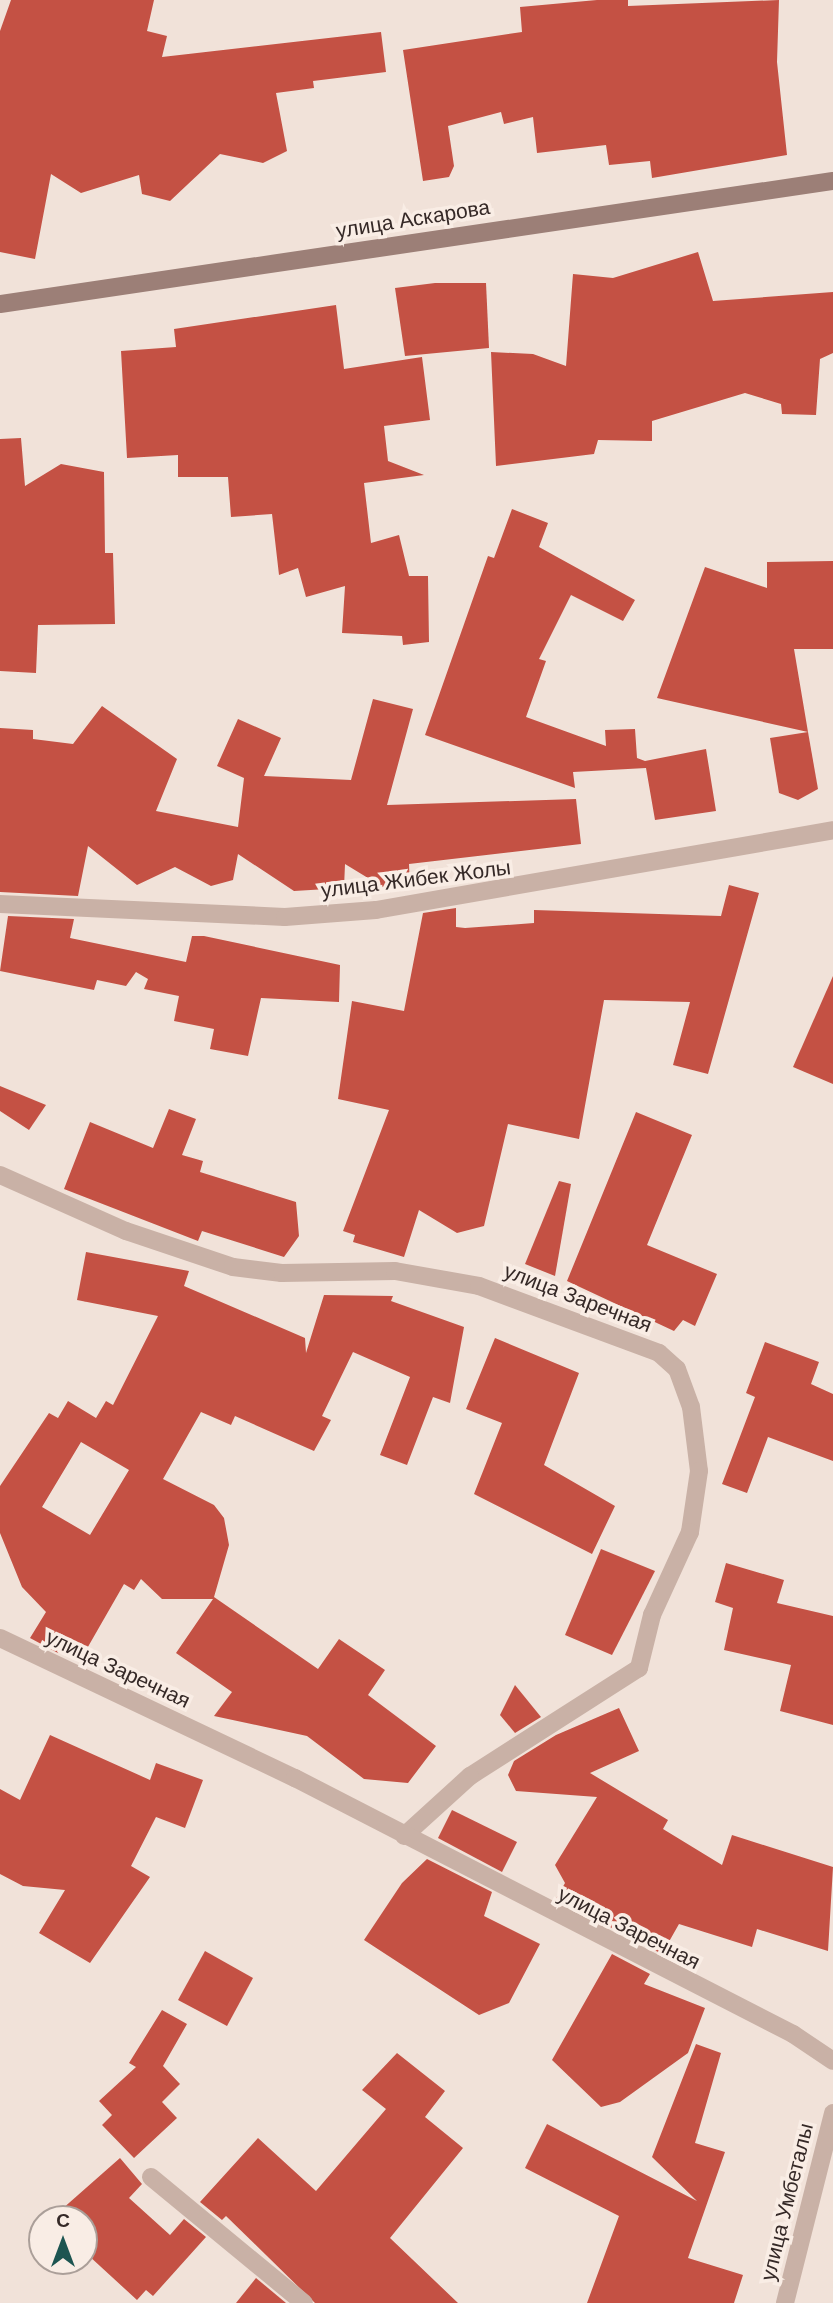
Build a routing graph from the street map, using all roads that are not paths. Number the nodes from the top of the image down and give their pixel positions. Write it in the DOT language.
graph roads {
  1 [pos="833,181"];
  2 [pos="0,304"];
  3 [pos="833,830"];
  4 [pos="0,905"];
  5 [pos="0,1175"];
  6 [pos="0,1639"];
  7 [pos="404,1836"];
  8 [pos="833,2061"];
  9 [pos="833,2113"];
  10 [pos="151,2177"];
  11 [pos="304,2303"];
  12 [pos="785,2303"];
  1 -- 2 [label="street, улица Аскарова"];
  3 -- 4 [label="street, улица Жибек Жолы"];
  5 -- 7 [label="street, улица Заречная"];
  6 -- 7 [label="street, улица Заречная"];
  7 -- 8 [label="street, улица Заречная"];
  9 -- 12 [label="street, улица Умбеталы"];
  10 -- 11 [label="street"];
}
